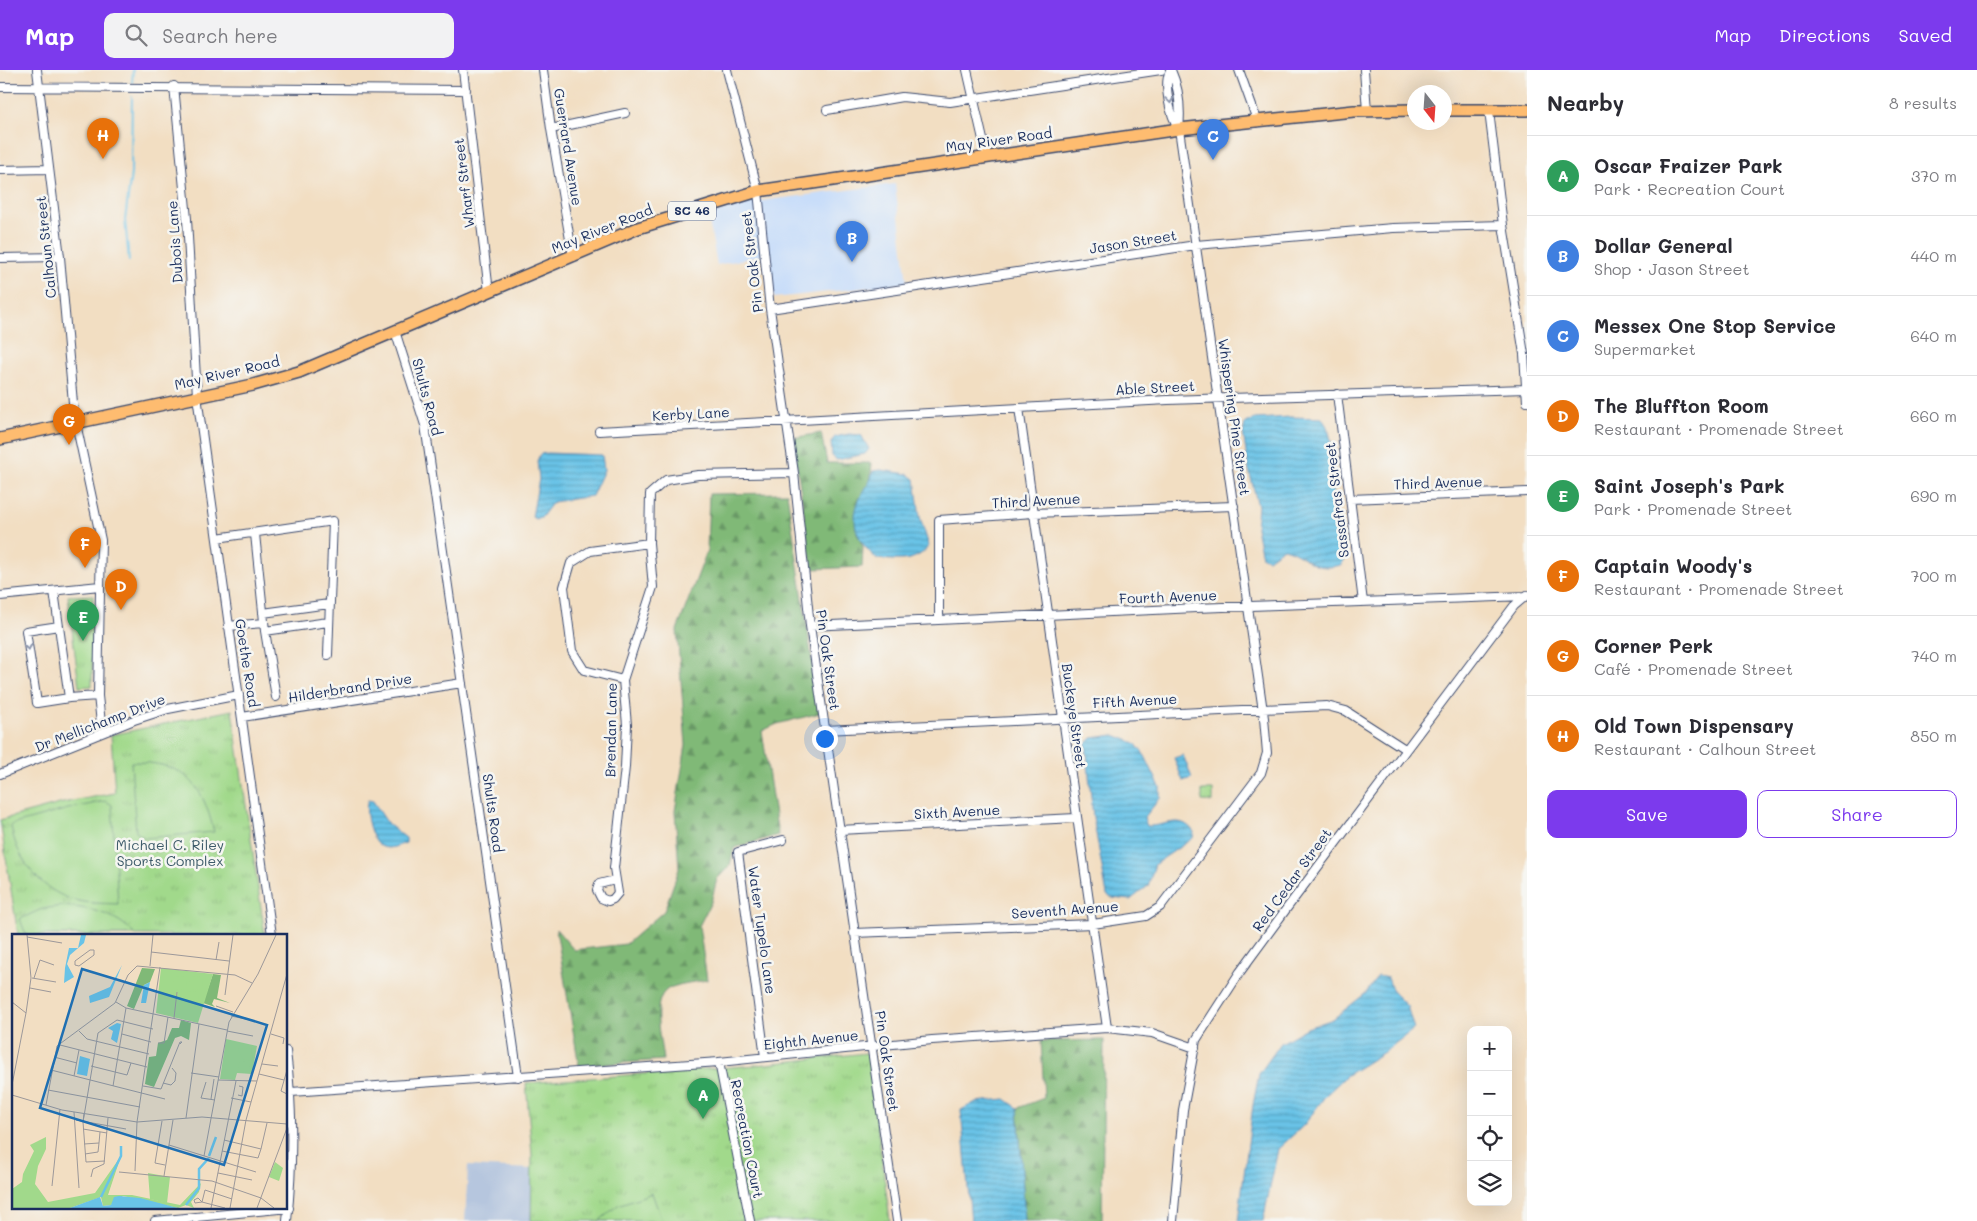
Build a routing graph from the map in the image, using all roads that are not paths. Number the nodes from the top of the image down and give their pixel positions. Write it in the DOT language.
graph roads {
  1 [pos="37,70"];
  2 [pos="463,70"];
  3 [pos="543,70"];
  4 [pos="727,70"];
  5 [pos="967,70"];
  6 [pos="1161,70"];
  7 [pos="1170,70"];
  8 [pos="1239,70"];
  9 [pos="1364,70"];
  10 [pos="38,86"];
  11 [pos="174,86"];
  12 [pos="0,87"];
  13 [pos="466,90"];
  14 [pos="974,98"];
  15 [pos="827,110"];
  16 [pos="1407,110"];
  17 [pos="1452,110"];
  18 [pos="1490,110"];
  19 [pos="1527,110"];
  20 [pos="1367,111"];
  21 [pos="625,113"];
  22 [pos="1257,120"];
  23 [pos="551,129"];
  24 [pos="1179,129"];
  25 [pos="987,157"];
  26 [pos="49,169"];
  27 [pos="0,170"];
  28 [pos="758,191"];
  29 [pos="1503,225"];
  30 [pos="1196,245"];
  31 [pos="60,257"];
  32 [pos="573,257"];
  33 [pos="0,258"];
  34 [pos="490,292"];
  35 [pos="770,309"];
  36 [pos="395,331"];
  37 [pos="1526,389"];
  38 [pos="1337,394"];
  39 [pos="197,396"];
  40 [pos="1219,398"];
  41 [pos="1527,402"];
  42 [pos="1019,408"];
  43 [pos="785,421"];
  44 [pos="76,422"];
  45 [pos="599,431"];
  46 [pos="0,440"];
  47 [pos="794,473"];
  48 [pos="1527,492"];
  49 [pos="1350,499"];
  50 [pos="1234,506"];
  51 [pos="1033,513"];
  52 [pos="255,534"];
  53 [pos="217,538"];
  54 [pos="650,543"];
  55 [pos="100,586"];
  56 [pos="54,591"];
  57 [pos="0,596"];
  58 [pos="1527,596"];
  59 [pos="1362,602"];
  60 [pos="329,604"];
  61 [pos="1248,606"];
  62 [pos="263,613"];
  63 [pos="1047,614"];
  64 [pos="940,620"];
  65 [pos="328,622"];
  66 [pos="59,626"];
  67 [pos="228,626"];
  68 [pos="810,626"];
  69 [pos="264,627"];
  70 [pos="328,655"];
  71 [pos="623,680"];
  72 [pos="462,683"];
  73 [pos="239,695"];
  74 [pos="98,696"];
  75 [pos="276,697"];
  76 [pos="70,698"];
  77 [pos="1262,708"];
  78 [pos="242,717"];
  79 [pos="1061,718"];
  80 [pos="825,730"];
  81 [pos="102,732"];
  82 [pos="1404,749"];
  83 [pos="0,774"];
  84 [pos="1076,818"];
  85 [pos="839,830"];
  86 [pos="783,840"];
  87 [pos="615,880"];
  88 [pos="1093,924"];
  89 [pos="854,933"];
  90 [pos="272,934"];
  91 [pos="1107,1028"];
  92 [pos="872,1046"];
  93 [pos="1195,1048"];
  94 [pos="765,1057"];
  95 [pos="718,1062"];
  96 [pos="288,1075"];
  97 [pos="518,1077"];
  98 [pos="289,1088"];
  99 [pos="289,1208"];
  100 [pos="155,1221"];
  101 [pos="288,1221"];
  102 [pos="750,1221"];
  103 [pos="897,1221"];
  104 [pos="1174,1221"];
  1 -- 10 [label="street, Calhoun Street"];
  2 -- 13 [label="street, Wharf Street"];
  3 -- 23 [label="street, Guerrard Avenue"];
  4 -- 28 [label="street, Pin Oak Street"];
  5 -- 14 [label="street"];
  6 -- 14 [label="street"];
  7 -- 24 [label="street, Whispering Pine Street"];
  8 -- 22 [label="street"];
  9 -- 20 [label="street"];
  10 -- 11 [label="street"];
  10 -- 12 [label="street"];
  10 -- 26 [label="street, Calhoun Street"];
  11 -- 13 [label="street"];
  11 -- 39 [label="street, Dubois Lane"];
  13 -- 34 [label="street, Wharf Street"];
  14 -- 15 [label="street"];
  14 -- 25 [label="street"];
  16 -- 20 [label="main road, May River Road / SC 46"];
  17 -- 18 [label="main road"];
  18 -- 19 [label="main road"];
  18 -- 29 [label="street"];
  20 -- 22 [label="main road, May River Road / SC 46"];
  21 -- 23 [label="street"];
  22 -- 24 [label="main road, May River Road / SC 46"];
  23 -- 32 [label="street, Guerrard Avenue"];
  24 -- 25 [label="main road, May River Road / SC 46"];
  24 -- 30 [label="street, Whispering Pine Street"];
  25 -- 28 [label="main road, May River Road / SC 46"];
  26 -- 27 [label="street"];
  26 -- 31 [label="street, Calhoun Street"];
  28 -- 32 [label="main road, May River Road / SC 46"];
  28 -- 35 [label="street, Pin Oak Street"];
  29 -- 30 [label="street, Jason Street"];
  29 -- 37 [label="street"];
  30 -- 35 [label="street, Jason Street"];
  30 -- 40 [label="street, Whispering Pine Street"];
  31 -- 33 [label="street"];
  31 -- 44 [label="street, Calhoun Street"];
  32 -- 34 [label="main road, May River Road / SC 46"];
  34 -- 36 [label="main road, May River Road / SC 46"];
  35 -- 43 [label="street, Pin Oak Street"];
  36 -- 39 [label="main road, May River Road / SC 46"];
  36 -- 72 [label="street, Shults Road"];
  37 -- 38 [label="street, Able Street"];
  37 -- 41 [label="street"];
  38 -- 40 [label="street, Able Street"];
  38 -- 49 [label="street, Sassafras Street"];
  39 -- 44 [label="main road, May River Road / SC 46"];
  39 -- 53 [label="street, Goethe Road"];
  40 -- 42 [label="street, Able Street"];
  40 -- 50 [label="street, Whispering Pine Street"];
  42 -- 43 [label="street, Able Street"];
  42 -- 51 [label="street, Buckeye Street"];
  43 -- 45 [label="street, Kerby Lane"];
  43 -- 47 [label="street, Pin Oak Street"];
  44 -- 46 [label="main road, May River Road / SC 46"];
  44 -- 55 [label="street, Calhoun Street"];
  47 -- 54 [label="street, Brendan Lane"];
  47 -- 68 [label="street, Pin Oak Street"];
  48 -- 49 [label="street, Third Avenue"];
  49 -- 59 [label="street, Sassafras Street"];
  50 -- 51 [label="street, Third Avenue"];
  50 -- 61 [label="street, Whispering Pine Street"];
  51 -- 63 [label="street, Buckeye Street"];
  51 -- 64 [label="street, Third Avenue"];
  52 -- 53 [label="street"];
  52 -- 60 [label="street"];
  52 -- 62 [label="street"];
  53 -- 67 [label="street, Goethe Road"];
  54 -- 71 [label="street, Brendan Lane"];
  54 -- 71 [label="street"];
  55 -- 56 [label="street"];
  55 -- 74 [label="street, Calhoun Street"];
  56 -- 57 [label="street"];
  56 -- 66 [label="street"];
  58 -- 59 [label="street, Fourth Avenue"];
  58 -- 82 [label="street, Red Cedar Street"];
  59 -- 61 [label="street, Fourth Avenue"];
  60 -- 62 [label="street"];
  60 -- 65 [label="street"];
  61 -- 63 [label="street, Fourth Avenue"];
  61 -- 77 [label="street, Whispering Pine Street"];
  62 -- 69 [label="street"];
  63 -- 64 [label="street, Fourth Avenue"];
  63 -- 79 [label="street, Buckeye Street"];
  64 -- 68 [label="street, Fourth Avenue"];
  65 -- 69 [label="street"];
  65 -- 70 [label="street"];
  66 -- 76 [label="street"];
  66 -- 76 [label="street, one-way"];
  67 -- 69 [label="street"];
  67 -- 73 [label="street, Goethe Road"];
  68 -- 80 [label="street, Pin Oak Street"];
  69 -- 75 [label="street"];
  71 -- 87 [label="street, Brendan Lane"];
  72 -- 78 [label="street, Hilderbrand Drive"];
  72 -- 97 [label="street, Shults Road"];
  73 -- 78 [label="street, Goethe Road"];
  73 -- 81 [label="street, Dr Mellichamp Drive"];
  74 -- 76 [label="street"];
  74 -- 81 [label="street, Calhoun Street"];
  77 -- 79 [label="street, Fifth Avenue"];
  77 -- 82 [label="street, Fifth Avenue"];
  77 -- 88 [label="street, Seventh Avenue"];
  78 -- 90 [label="street, Goethe Road"];
  79 -- 80 [label="street, Fifth Avenue"];
  79 -- 84 [label="street, Buckeye Street"];
  80 -- 85 [label="street, Pin Oak Street"];
  81 -- 83 [label="street, Dr Mellichamp Drive"];
  82 -- 93 [label="street, Red Cedar Street"];
  84 -- 85 [label="street, Sixth Avenue"];
  84 -- 88 [label="street, Buckeye Street"];
  85 -- 89 [label="street, Pin Oak Street"];
  86 -- 94 [label="street, Water Tupelo Lane"];
  88 -- 89 [label="street, Seventh Avenue"];
  88 -- 91 [label="street, Buckeye Street"];
  89 -- 92 [label="street, Pin Oak Street"];
  91 -- 92 [label="street, Eighth Avenue"];
  91 -- 93 [label="street, Eighth Avenue"];
  92 -- 94 [label="street, Eighth Avenue"];
  92 -- 103 [label="street, Pin Oak Street"];
  93 -- 104 [label="street, Red Cedar Street"];
  94 -- 95 [label="street, Eighth Avenue"];
  95 -- 97 [label="street, Eighth Avenue"];
  95 -- 102 [label="street, Recreation Court"];
  96 -- 98 [label="street"];
  97 -- 98 [label="street"];
  98 -- 99 [label="street"];
  99 -- 100 [label="street"];
  99 -- 101 [label="street"];
}
